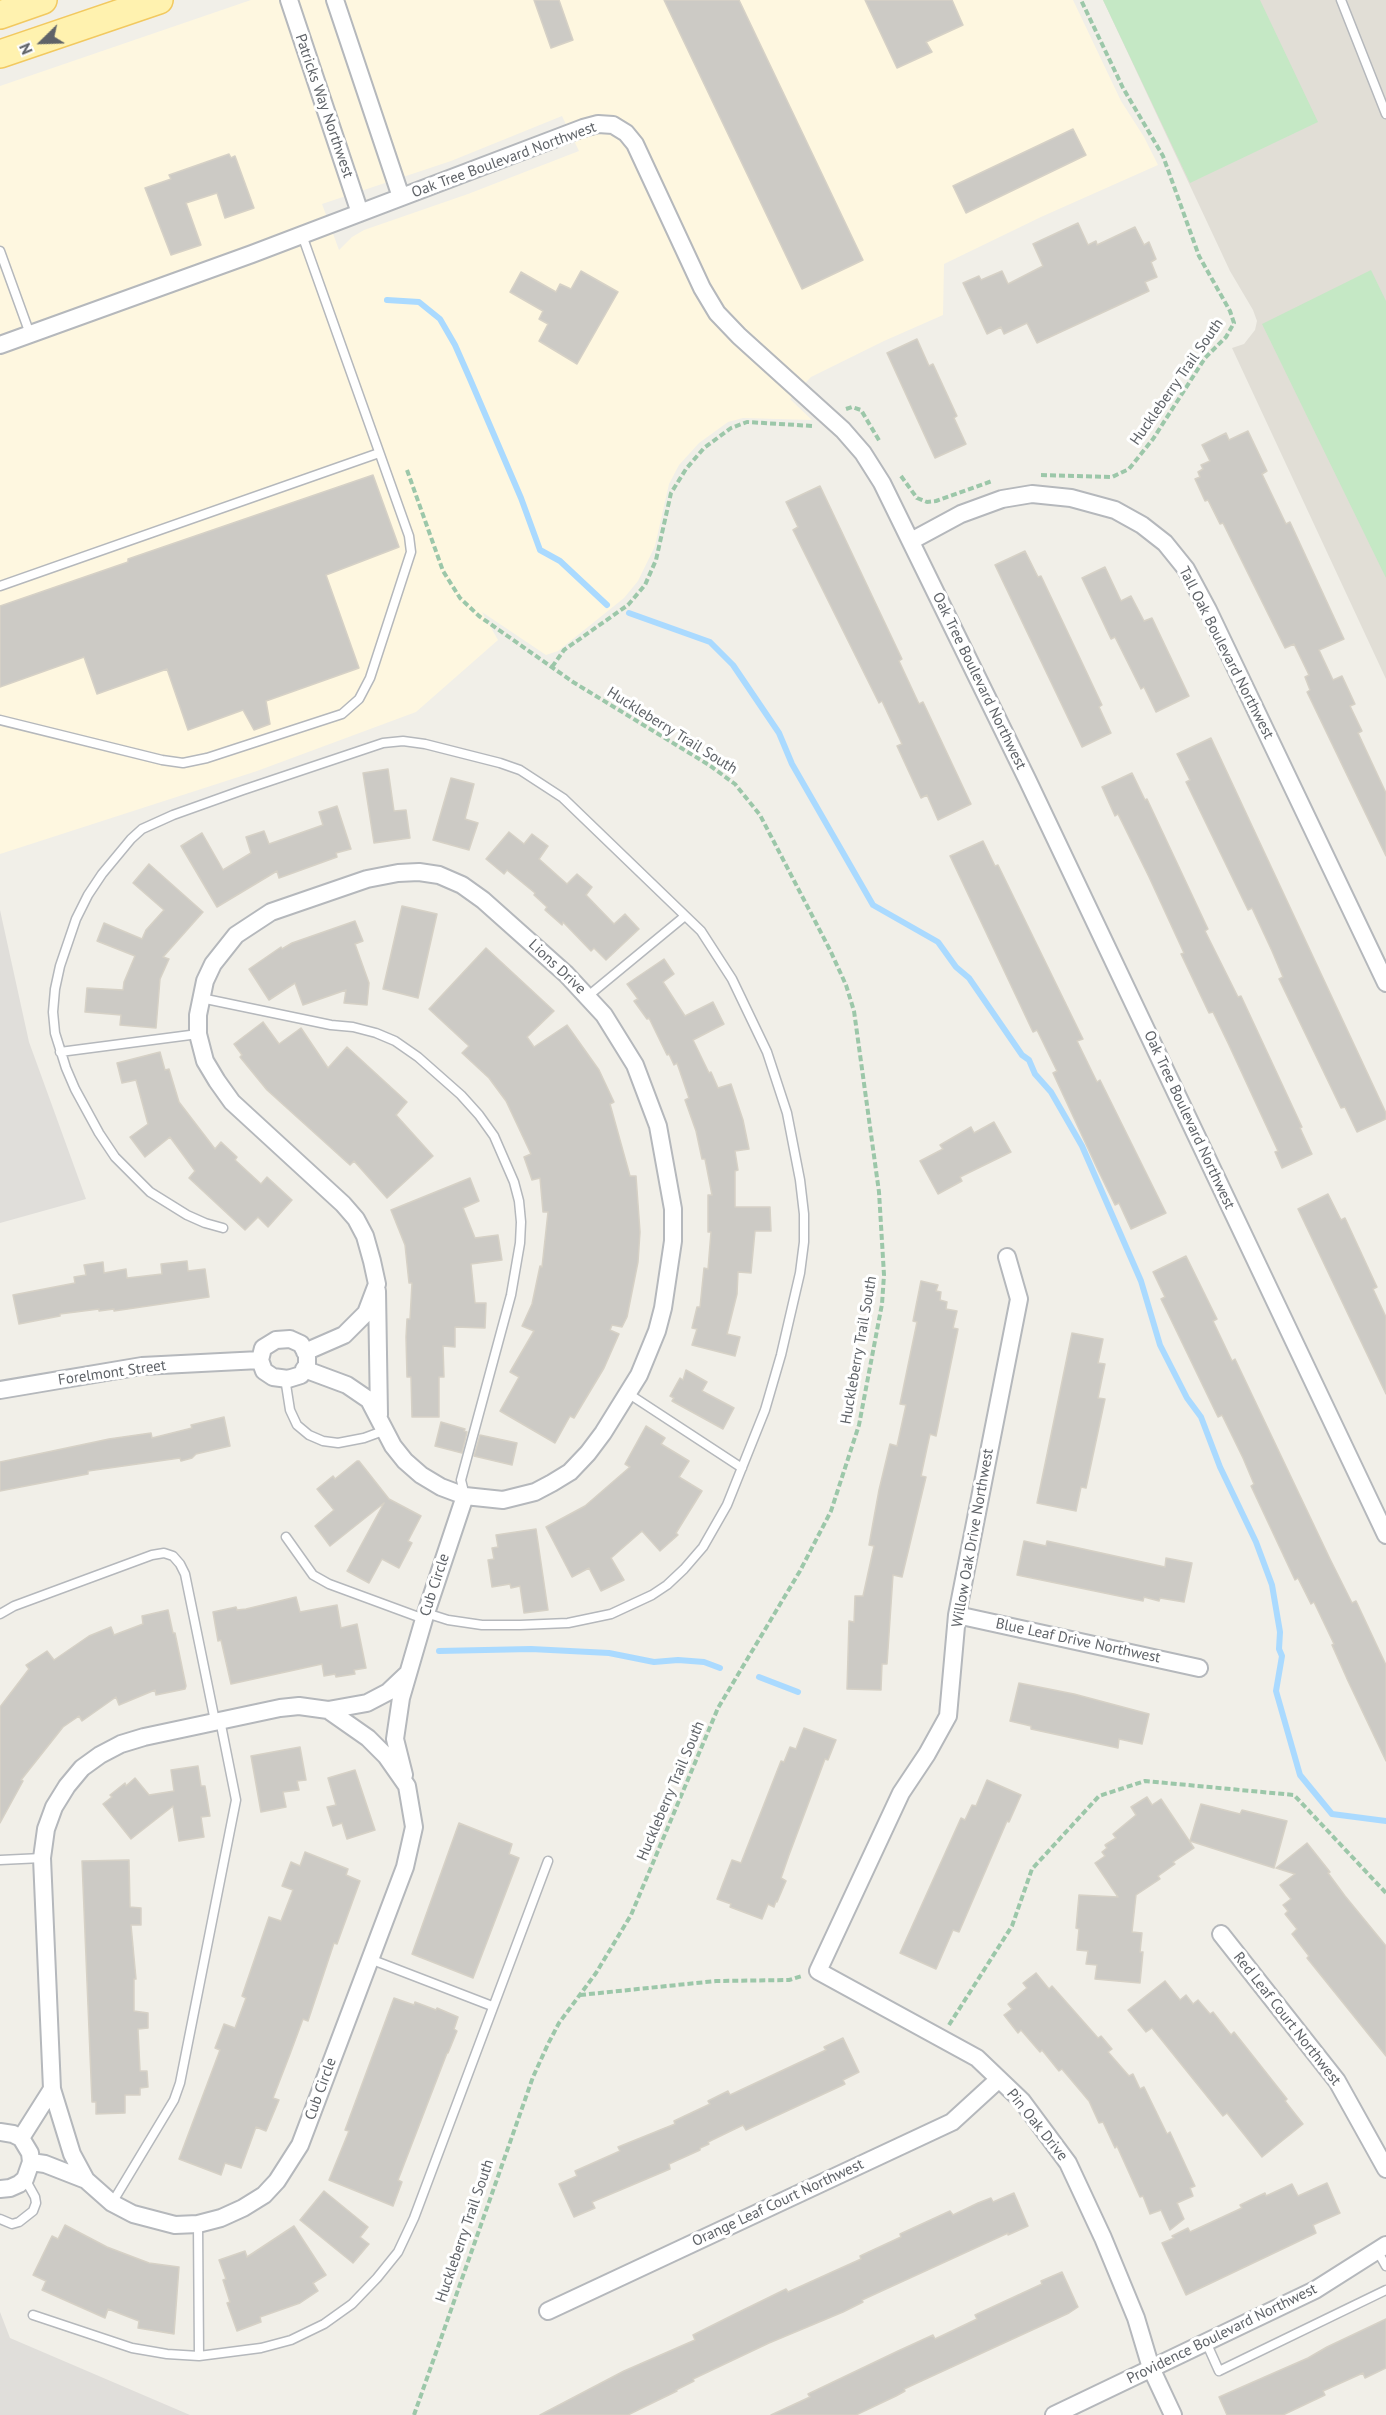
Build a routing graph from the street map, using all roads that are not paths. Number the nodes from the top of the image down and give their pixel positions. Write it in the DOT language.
graph roads {
  1 [pos="159,0"];
  2 [pos="289,0"];
  3 [pos="335,0"];
  4 [pos="1341,0"];
  5 [pos="0,54"];
  6 [pos="1386,114"];
  7 [pos="401,197"];
  8 [pos="360,213"];
  9 [pos="302,235"];
  10 [pos="0,251"];
  11 [pos="30,334"];
  12 [pos="0,345"];
  13 [pos="379,453"];
  14 [pos="911,541"];
  15 [pos="0,586"];
  16 [pos="0,720"];
  17 [pos="686,916"];
  18 [pos="1386,983"];
  19 [pos="588,996"];
  20 [pos="201,998"];
  21 [pos="198,1034"];
  22 [pos="60,1052"];
  23 [pos="223,1228"];
  24 [pos="1007,1257"];
  25 [pos="377,1284"];
  26 [pos="305,1352"];
  27 [pos="260,1360"];
  28 [pos="304,1369"];
  29 [pos="285,1378"];
  30 [pos="0,1390"];
  31 [pos="629,1394"];
  32 [pos="381,1427"];
  33 [pos="742,1468"];
  34 [pos="465,1496"];
  35 [pos="1386,1535"];
  36 [pos="286,1537"];
  37 [pos="0,1614"];
  38 [pos="957,1615"];
  39 [pos="425,1616"];
  40 [pos="1199,1668"];
  41 [pos="408,1673"];
  42 [pos="328,1710"];
  43 [pos="218,1720"];
  44 [pos="407,1786"];
  45 [pos="42,1858"];
  46 [pos="0,1860"];
  47 [pos="548,1861"];
  48 [pos="1221,1934"];
  49 [pos="370,1959"];
  50 [pos="818,1971"];
  51 [pos="492,2006"];
  52 [pos="999,2079"];
  53 [pos="52,2089"];
  54 [pos="0,2132"];
  55 [pos="21,2138"];
  56 [pos="31,2162"];
  57 [pos="1386,2169"];
  58 [pos="25,2179"];
  59 [pos="86,2180"];
  60 [pos="0,2189"];
  61 [pos="112,2203"];
  62 [pos="0,2219"];
  63 [pos="198,2224"];
  64 [pos="1383,2255"];
  65 [pos="1386,2290"];
  66 [pos="548,2311"];
  67 [pos="33,2315"];
  68 [pos="1206,2342"];
  69 [pos="199,2356"];
  70 [pos="1151,2368"];
  71 [pos="1054,2415"];
  72 [pos="1173,2415"];
  1 -- 5 [label="main road"];
  2 -- 8 [label="street, Patricks Way Northwest"];
  3 -- 7 [label="street"];
  4 -- 6 [label="lane"];
  7 -- 8 [label="street, Oak Tree Boulevard Northwest"];
  7 -- 14 [label="street, Oak Tree Boulevard Northwest"];
  8 -- 9 [label="street, Oak Tree Boulevard Northwest"];
  9 -- 11 [label="street, Oak Tree Boulevard Northwest"];
  9 -- 13 [label="lane"];
  10 -- 11 [label="lane"];
  11 -- 12 [label="street, Oak Tree Boulevard Northwest"];
  13 -- 15 [label="lane"];
  13 -- 16 [label="lane"];
  14 -- 18 [label="street, Tall Oak Boulevard Northwest"];
  14 -- 35 [label="street, Oak Tree Boulevard Northwest"];
  17 -- 19 [label="lane"];
  17 -- 22 [label="lane"];
  17 -- 33 [label="lane"];
  19 -- 20 [label="street, Lions Drive"];
  19 -- 31 [label="street, Lions Drive"];
  20 -- 21 [label="street, Lions Drive"];
  20 -- 34 [label="lane"];
  21 -- 22 [label="lane"];
  21 -- 25 [label="street, Lions Drive"];
  22 -- 23 [label="lane"];
  24 -- 38 [label="street, Willow Oak Drive Northwest"];
  25 -- 26 [label="street"];
  25 -- 32 [label="street, Lions Drive"];
  26 -- 27 [label="street"];
  26 -- 28 [label="street"];
  27 -- 29 [label="street"];
  27 -- 30 [label="street, Forelmont Street"];
  28 -- 29 [label="street"];
  28 -- 32 [label="street, Lions Drive"];
  29 -- 32 [label="lane"];
  31 -- 33 [label="lane"];
  31 -- 34 [label="street, Lions Drive"];
  32 -- 34 [label="street, Lions Drive"];
  33 -- 39 [label="lane"];
  34 -- 39 [label="street, Cub Circle"];
  36 -- 39 [label="lane"];
  37 -- 43 [label="lane"];
  38 -- 40 [label="street, Blue Leaf Drive Northwest"];
  38 -- 50 [label="street, Willow Oak Drive Northwest"];
  39 -- 41 [label="street, Cub Circle"];
  41 -- 42 [label="street, Cub Circle"];
  41 -- 44 [label="street, Cub Circle"];
  42 -- 43 [label="street, Cub Circle"];
  42 -- 44 [label="street, Cub Circle"];
  43 -- 45 [label="street, Cub Circle"];
  43 -- 61 [label="lane"];
  44 -- 49 [label="street, Cub Circle"];
  45 -- 46 [label="lane"];
  45 -- 53 [label="street, Cub Circle"];
  47 -- 51 [label="lane"];
  48 -- 57 [label="street, Red Leaf Court Northwest"];
  49 -- 51 [label="lane"];
  49 -- 63 [label="street, Cub Circle"];
  50 -- 52 [label="street, Pin Oak Drive"];
  51 -- 69 [label="lane"];
  52 -- 66 [label="street, Orange Leaf Court Northwest"];
  52 -- 70 [label="street, Pin Oak Drive"];
  53 -- 55 [label="street"];
  53 -- 59 [label="street, Cub Circle"];
  54 -- 55 [label="street"];
  55 -- 56 [label="street"];
  56 -- 58 [label="street"];
  56 -- 59 [label="street, Cub Circle"];
  58 -- 60 [label="street"];
  58 -- 62 [label="lane"];
  59 -- 61 [label="street, Cub Circle"];
  61 -- 63 [label="street, Cub Circle"];
  63 -- 69 [label="lane"];
  64 -- 68 [label="street, Providence Boulevard Northwest"];
  65 -- 68 [label="lane"];
  67 -- 69 [label="lane"];
  68 -- 70 [label="street, Providence Boulevard Northwest"];
  70 -- 71 [label="street, Providence Boulevard Northwest"];
  70 -- 72 [label="street, Pin Oak Drive"];
}
